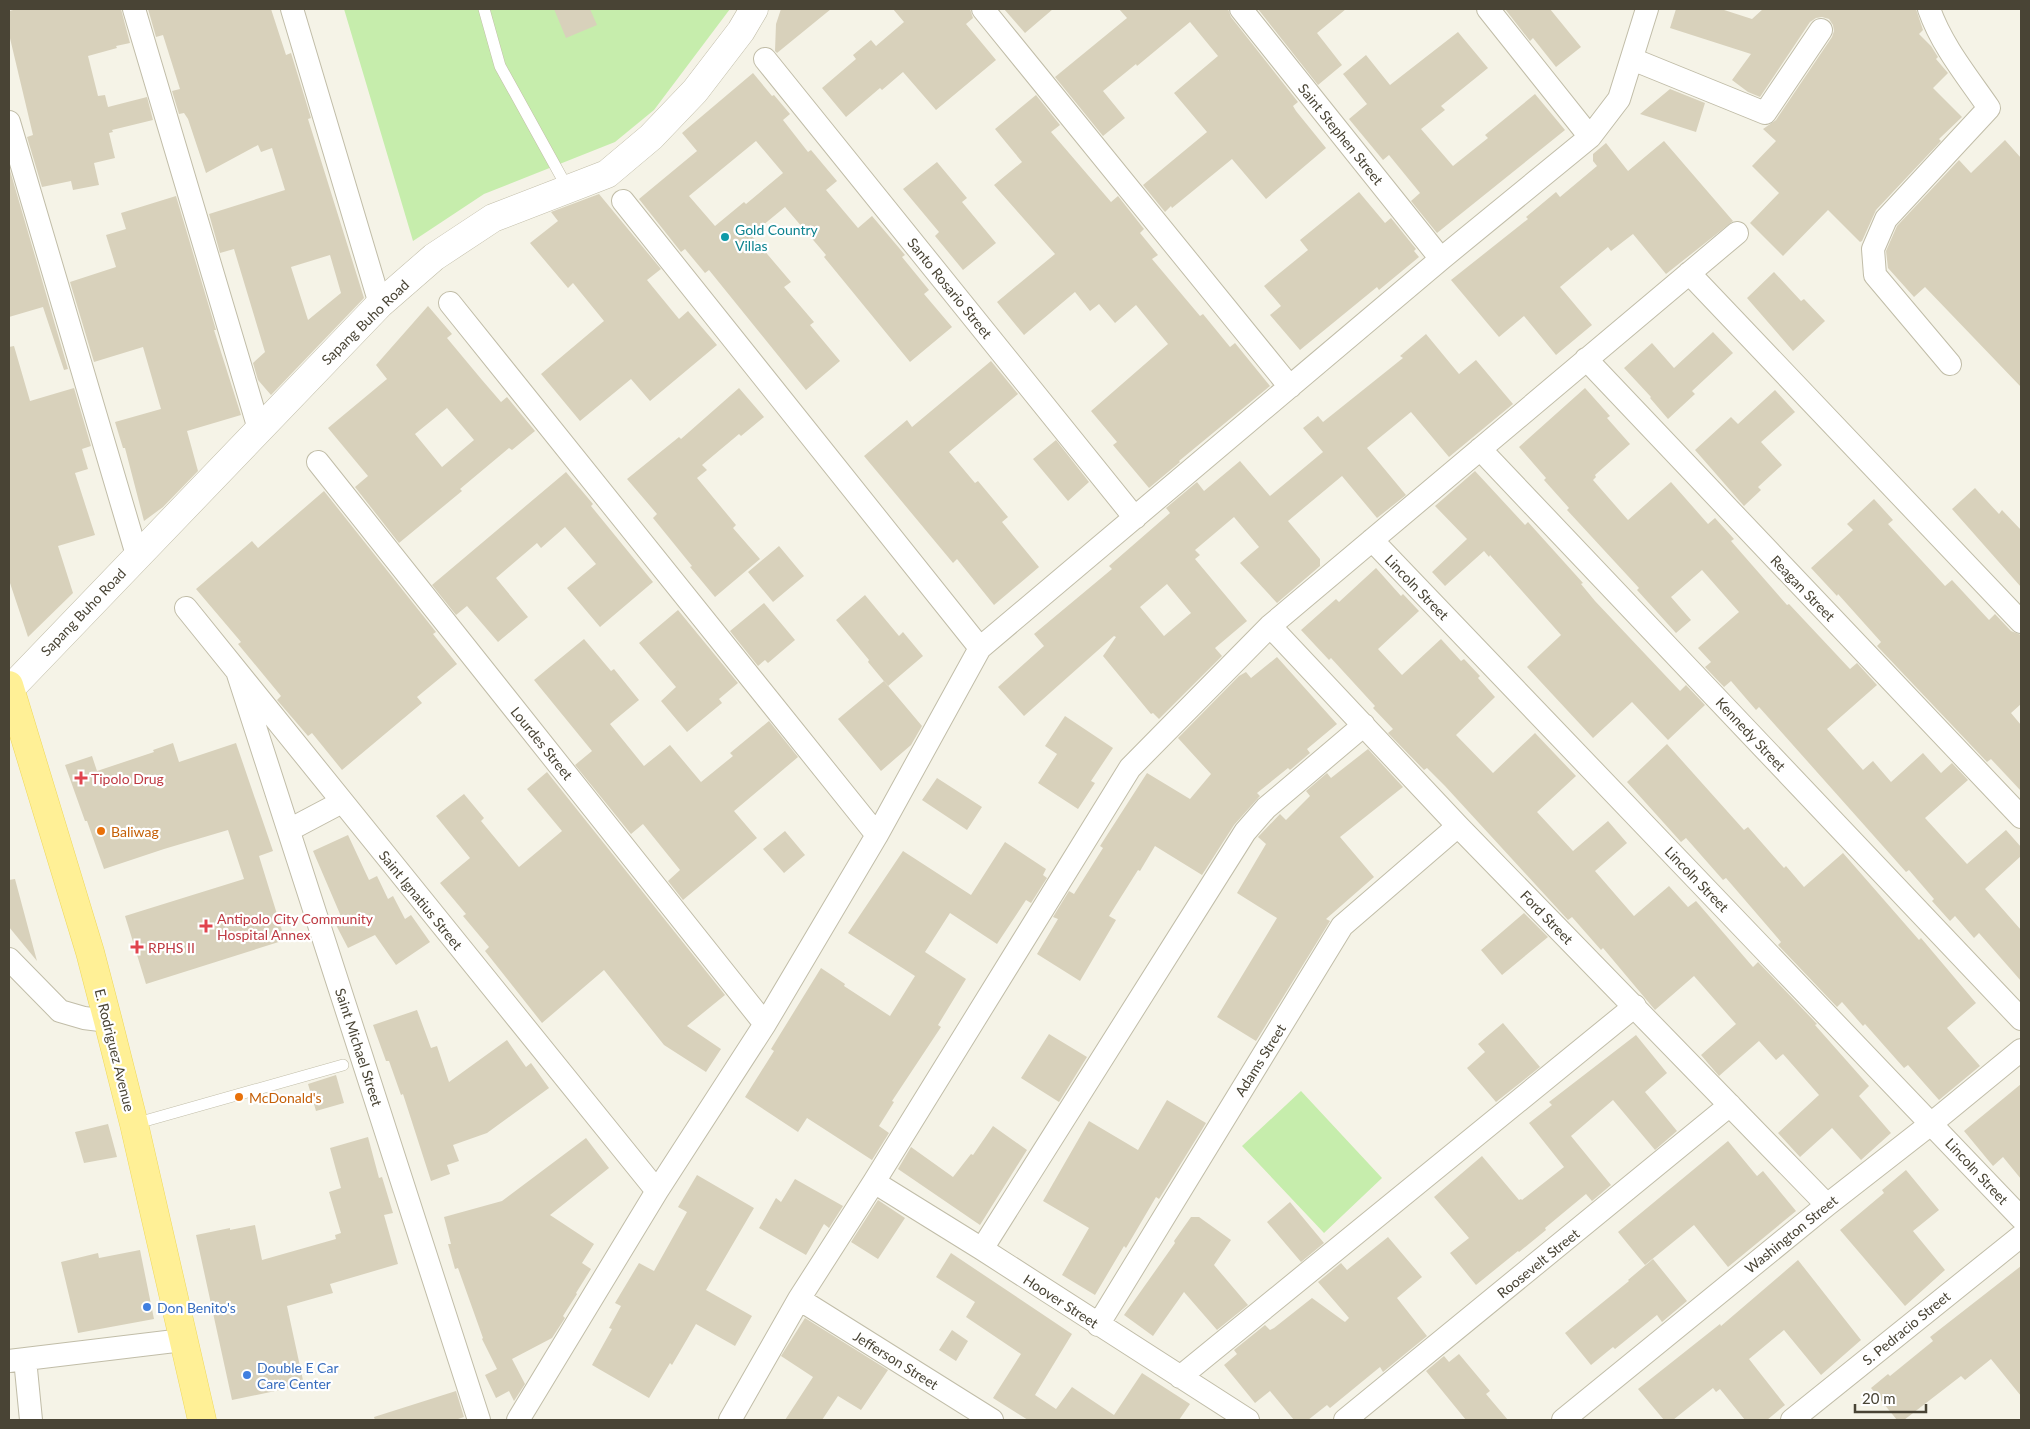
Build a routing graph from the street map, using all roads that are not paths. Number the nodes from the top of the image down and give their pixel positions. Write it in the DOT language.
graph roads {
  1 [pos="134,9"];
  2 [pos="292,9"];
  3 [pos="484,9"];
  4 [pos="754,9"];
  5 [pos="983,9"];
  6 [pos="1241,9"];
  7 [pos="1488,9"];
  8 [pos="1647,9"];
  9 [pos="1929,9"];
  10 [pos="1821,30"];
  11 [pos="1632,58"];
  12 [pos="764,59"];
  13 [pos="9,122"];
  14 [pos="1590,137"];
  15 [pos="568,189"];
  16 [pos="623,200"];
  17 [pos="1737,233"];
  18 [pos="1441,259"];
  19 [pos="1689,273"];
  20 [pos="450,303"];
  21 [pos="380,304"];
  22 [pos="1586,359"];
  23 [pos="1950,364"];
  24 [pos="1290,387"];
  25 [pos="259,429"];
  26 [pos="1480,449"];
  27 [pos="318,462"];
  28 [pos="1135,518"];
  29 [pos="1372,540"];
  30 [pos="137,555"];
  31 [pos="186,608"];
  32 [pos="2021,622"];
  33 [pos="1270,626"];
  34 [pos="980,648"];
  35 [pos="238,674"];
  36 [pos="9,687"];
  37 [pos="1364,725"];
  38 [pos="342,802"];
  39 [pos="2021,817"];
  40 [pos="1458,826"];
  41 [pos="289,830"];
  42 [pos="877,835"];
  43 [pos="9,959"];
  44 [pos="1635,1006"];
  45 [pos="2021,1019"];
  46 [pos="108,1021"];
  47 [pos="766,1024"];
  48 [pos="2021,1050"];
  49 [pos="343,1065"];
  50 [pos="1730,1105"];
  51 [pos="134,1124"];
  52 [pos="1932,1124"];
  53 [pos="874,1182"];
  54 [pos="657,1191"];
  55 [pos="1827,1205"];
  56 [pos="2021,1218"];
  57 [pos="2021,1236"];
  58 [pos="982,1249"];
  59 [pos="799,1299"];
  60 [pos="1098,1325"];
  61 [pos="183,1340"];
  62 [pos="17,1360"];
  63 [pos="1180,1377"];
  64 [pos="31,1420"];
  65 [pos="202,1420"];
  66 [pos="479,1420"];
  67 [pos="518,1420"];
  68 [pos="730,1420"];
  69 [pos="992,1420"];
  70 [pos="1248,1420"];
  71 [pos="1345,1420"];
  72 [pos="1563,1420"];
  73 [pos="1792,1420"];
  1 -- 25 [label="street"];
  2 -- 21 [label="street"];
  3 -- 15 [label="lane"];
  4 -- 15 [label="street, Sapang Buho Road"];
  5 -- 24 [label="street"];
  6 -- 18 [label="street, Saint Stephen Street"];
  7 -- 14 [label="street"];
  8 -- 11 [label="street"];
  9 -- 23 [label="street"];
  10 -- 11 [label="street"];
  11 -- 14 [label="street"];
  12 -- 28 [label="street, Santo Rosario Street"];
  13 -- 30 [label="street"];
  14 -- 18 [label="street"];
  15 -- 21 [label="street, Sapang Buho Road"];
  16 -- 34 [label="street"];
  17 -- 19 [label="street"];
  18 -- 24 [label="street"];
  19 -- 22 [label="street"];
  19 -- 32 [label="street"];
  20 -- 42 [label="street"];
  21 -- 25 [label="street, Sapang Buho Road"];
  22 -- 26 [label="street"];
  22 -- 39 [label="street, Reagan Street"];
  24 -- 28 [label="street"];
  25 -- 30 [label="street, Sapang Buho Road"];
  26 -- 29 [label="street"];
  26 -- 45 [label="street, Kennedy Street"];
  27 -- 47 [label="street, Lourdes Street"];
  28 -- 34 [label="street"];
  29 -- 33 [label="street"];
  29 -- 52 [label="street, Lincoln Street"];
  30 -- 36 [label="street, Sapang Buho Road"];
  31 -- 35 [label="street, Saint Ignatius Street"];
  33 -- 37 [label="street, Ford Street"];
  33 -- 53 [label="street"];
  34 -- 42 [label="street"];
  35 -- 38 [label="street, Saint Ignatius Street"];
  35 -- 41 [label="street, Saint Michael Street"];
  36 -- 46 [label="main road, E. Rodriguez Avenue"];
  37 -- 40 [label="street, Ford Street"];
  37 -- 58 [label="street"];
  38 -- 41 [label="street"];
  38 -- 54 [label="street, Saint Ignatius Street"];
  40 -- 44 [label="street, Ford Street"];
  40 -- 60 [label="street, Adams Street"];
  41 -- 66 [label="street, Saint Michael Street"];
  42 -- 47 [label="street"];
  43 -- 46 [label="street"];
  44 -- 50 [label="street, Ford Street"];
  44 -- 63 [label="street"];
  46 -- 51 [label="main road, E. Rodriguez Avenue"];
  47 -- 54 [label="street"];
  48 -- 52 [label="street, Washington Street"];
  49 -- 51 [label="lane"];
  50 -- 55 [label="street, Ford Street"];
  50 -- 71 [label="street, Roosevelt Street"];
  51 -- 61 [label="main road, E. Rodriguez Avenue"];
  52 -- 55 [label="street, Washington Street"];
  52 -- 56 [label="street, Lincoln Street"];
  53 -- 58 [label="street, Hoover Street"];
  53 -- 59 [label="street"];
  54 -- 67 [label="street"];
  55 -- 72 [label="street, Washington Street"];
  57 -- 73 [label="street, S. Pedracio Street"];
  58 -- 60 [label="street, Hoover Street"];
  59 -- 68 [label="street"];
  59 -- 69 [label="street, Jefferson Street"];
  60 -- 63 [label="street, Hoover Street"];
  61 -- 62 [label="street"];
  61 -- 65 [label="main road, E. Rodriguez Avenue"];
  62 -- 64 [label="street"];
  63 -- 70 [label="street, Hoover Street"];
}
